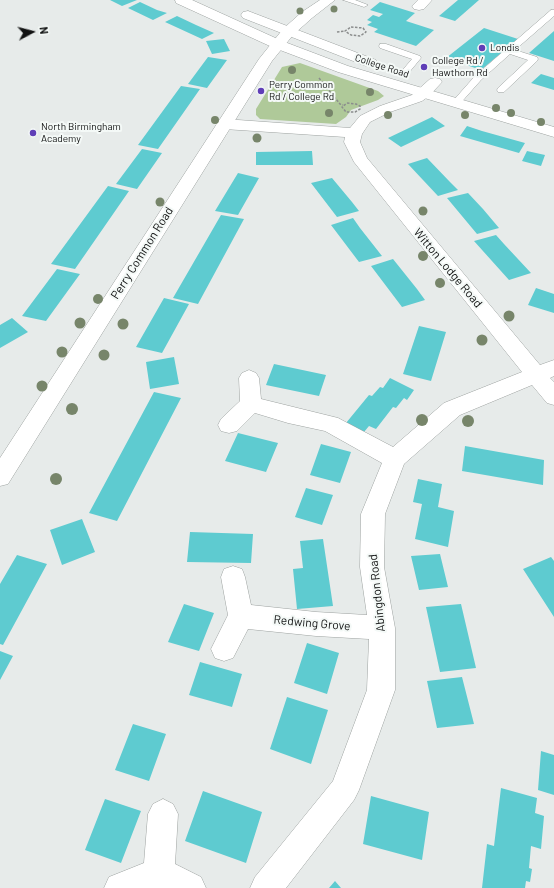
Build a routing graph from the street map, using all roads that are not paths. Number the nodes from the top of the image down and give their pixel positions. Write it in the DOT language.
graph roads {
  1 [pos="181,0"];
  2 [pos="329,0"];
  3 [pos="347,0"];
  4 [pos="364,5"];
  5 [pos="234,9"];
  6 [pos="554,12"];
  7 [pos="288,32"];
  8 [pos="277,44"];
  9 [pos="383,46"];
  10 [pos="508,51"];
  11 [pos="393,69"];
  12 [pos="435,82"];
  13 [pos="501,90"];
  14 [pos="465,92"];
  15 [pos="424,94"];
  16 [pos="455,104"];
  17 [pos="539,113"];
  18 [pos="224,124"];
  19 [pos="554,132"];
  20 [pos="354,133"];
  21 [pos="545,371"];
  22 [pos="249,378"];
  23 [pos="554,397"];
  24 [pos="251,404"];
  25 [pos="229,425"];
  26 [pos="395,459"];
  27 [pos="0,477"];
  28 [pos="233,577"];
  29 [pos="241,616"];
  30 [pos="382,628"];
  31 [pos="224,649"];
  32 [pos="163,814"];
  33 [pos="159,872"];
  34 [pos="120,888"];
  35 [pos="190,888"];
  36 [pos="266,888"];
  1 -- 8 [label="street, College Road"];
  2 -- 7 [label="street, Perry Common Road"];
  3 -- 4 [label="lane"];
  5 -- 7 [label="street, College Road"];
  6 -- 10 [label="lane"];
  7 -- 8 [label="street, Perry Common Road"];
  7 -- 11 [label="street, College Road"];
  8 -- 15 [label="street, College Road"];
  8 -- 18 [label="street, Perry Common Road"];
  9 -- 11 [label="lane"];
  10 -- 13 [label="lane"];
  10 -- 14 [label="lane"];
  11 -- 12 [label="street, College Road"];
  12 -- 14 [label="street, College Road"];
  12 -- 15 [label="street"];
  14 -- 16 [label="lane"];
  14 -- 17 [label="street, College Road"];
  15 -- 16 [label="street, College Road"];
  15 -- 20 [label="street"];
  16 -- 19 [label="street, College Road"];
  18 -- 20 [label="street"];
  18 -- 27 [label="street, Perry Common Road"];
  20 -- 21 [label="street, Witton Lodge Road"];
  21 -- 23 [label="street, Witton Lodge Road"];
  21 -- 26 [label="street, Abingdon Road"];
  22 -- 24 [label="street"];
  24 -- 25 [label="street"];
  24 -- 26 [label="street"];
  26 -- 30 [label="street, Abingdon Road"];
  28 -- 29 [label="street"];
  29 -- 30 [label="street, Redwing Grove"];
  29 -- 31 [label="street"];
  30 -- 36 [label="street, Abingdon Road"];
  32 -- 33 [label="street"];
  33 -- 34 [label="street"];
  33 -- 35 [label="street"];
}
